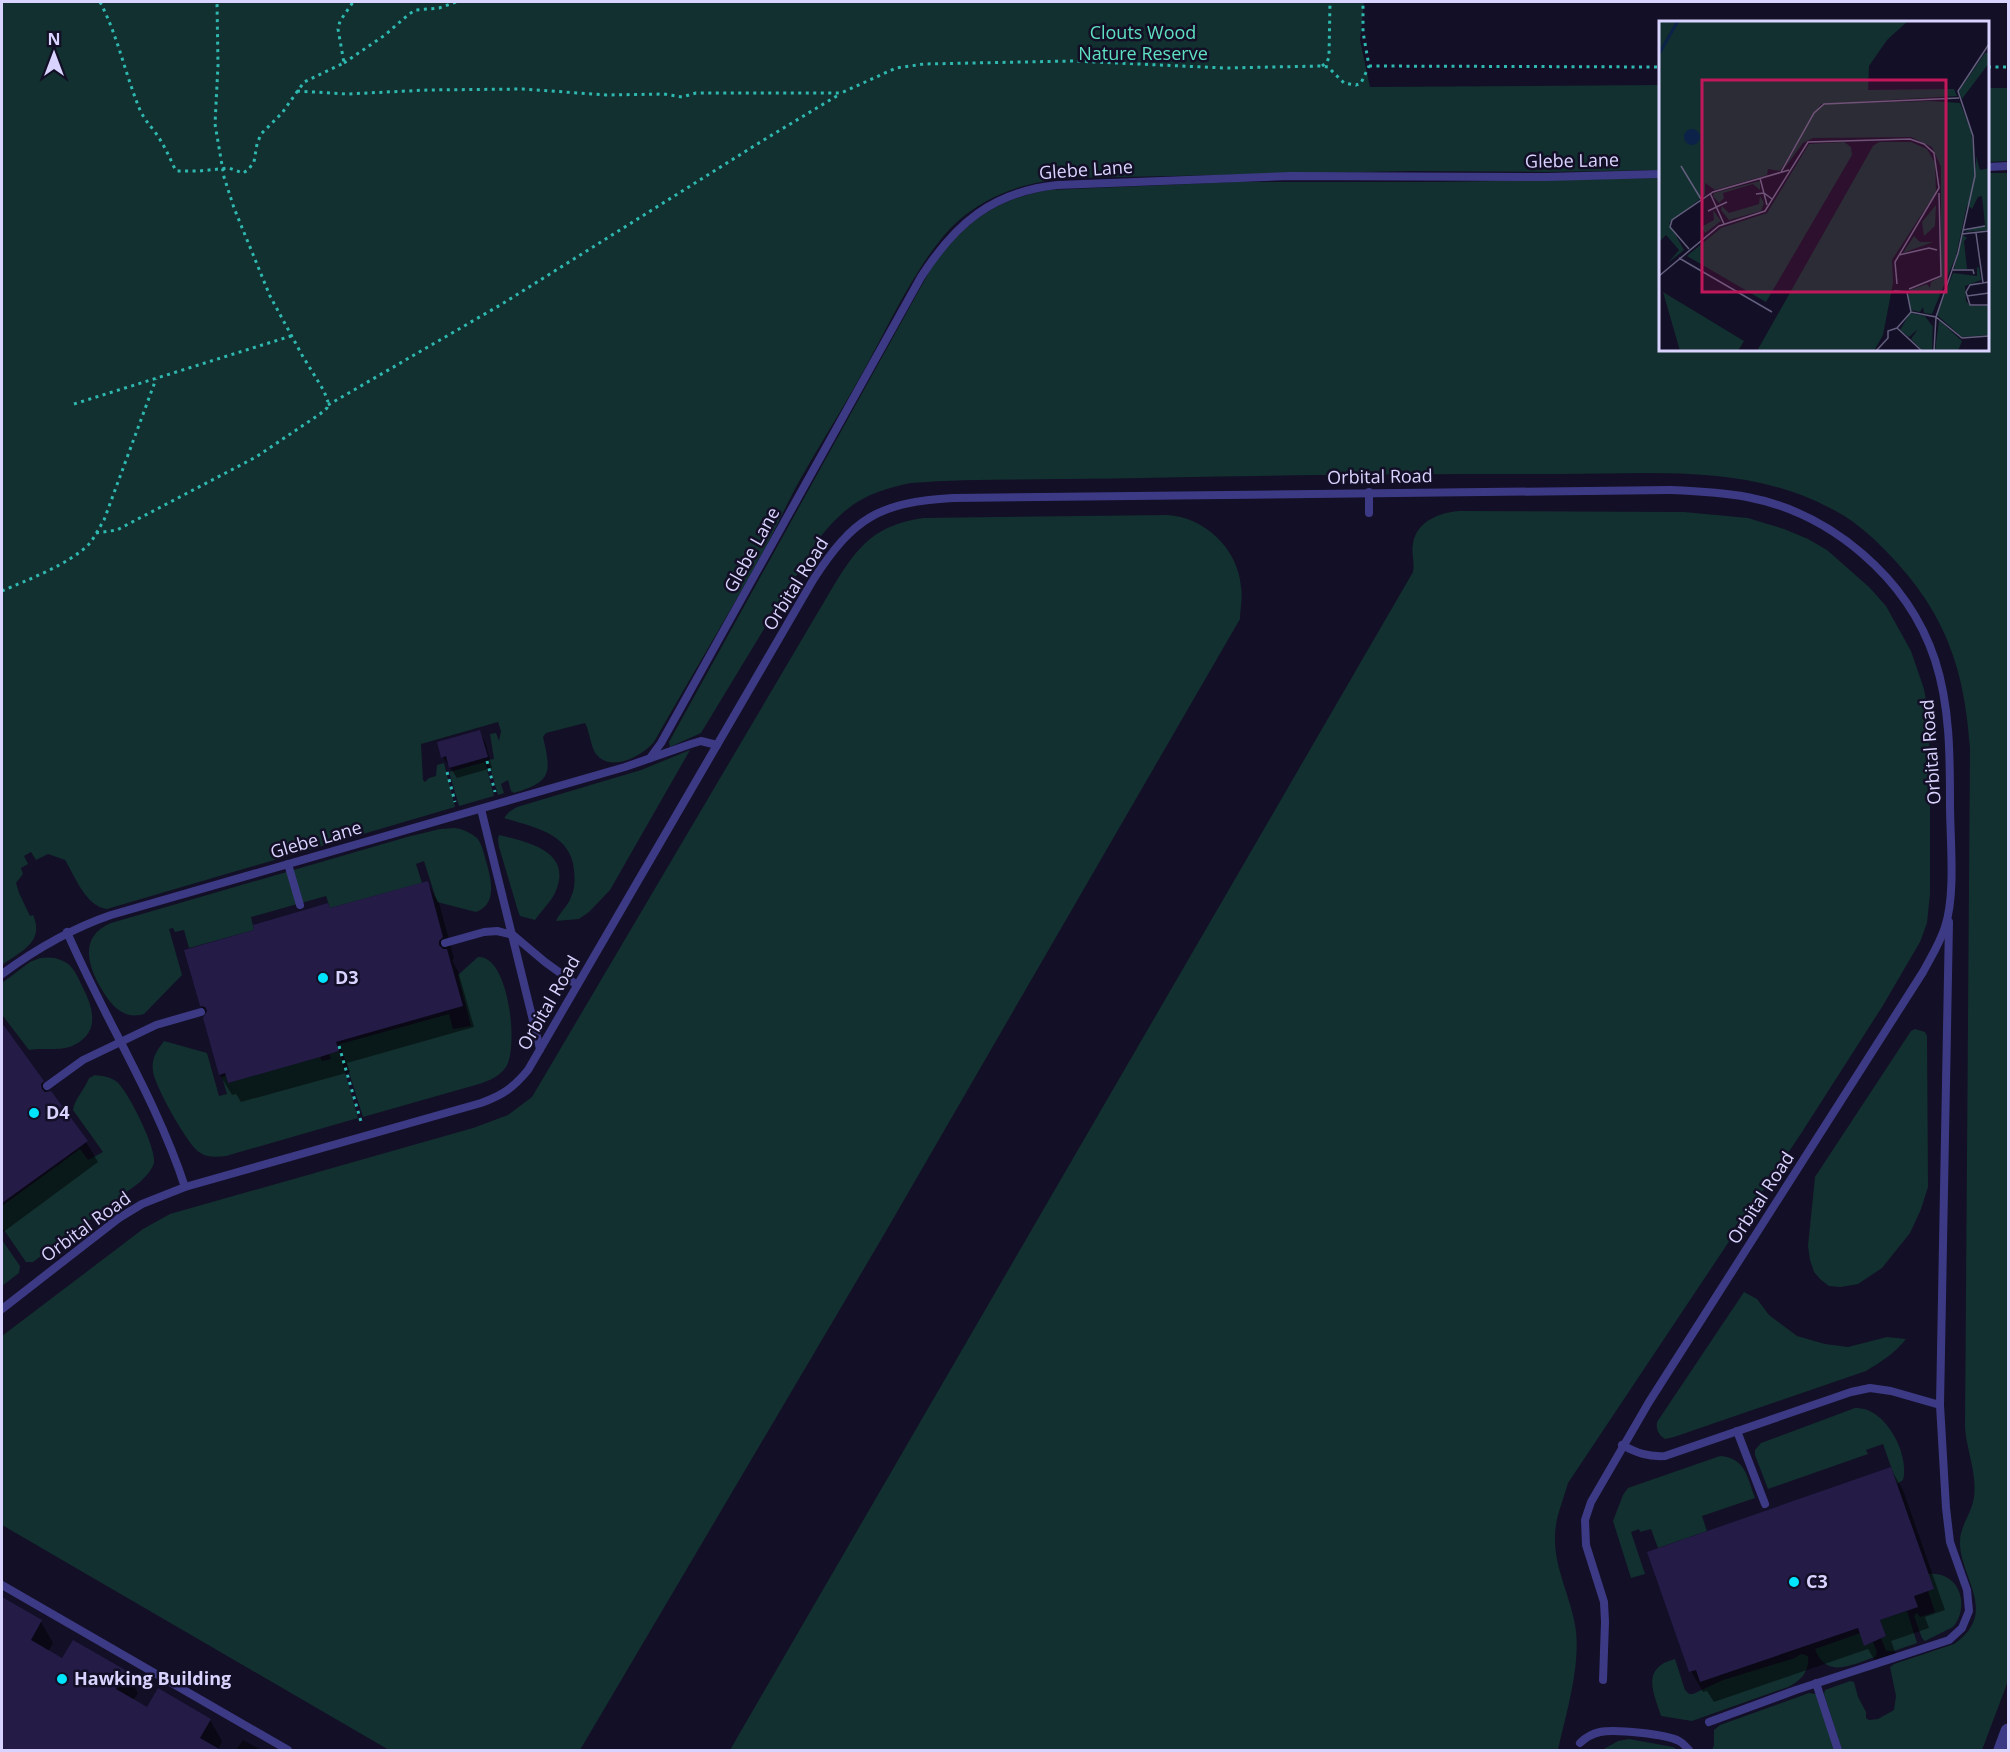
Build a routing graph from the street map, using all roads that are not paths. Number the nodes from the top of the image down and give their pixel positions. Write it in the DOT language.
graph roads {
  1 [pos="2008,166"];
  2 [pos="1989,167"];
  3 [pos="1659,174"];
  4 [pos="1369,492"];
  5 [pos="1369,513"];
  6 [pos="717,745"];
  7 [pos="650,758"];
  8 [pos="480,809"];
  9 [pos="288,864"];
  10 [pos="1950,891"];
  11 [pos="300,905"];
  12 [pos="68,932"];
  13 [pos="513,935"];
  14 [pos="445,943"];
  15 [pos="2,974"];
  16 [pos="577,985"];
  17 [pos="201,1012"];
  18 [pos="120,1042"];
  19 [pos="540,1050"];
  20 [pos="47,1086"];
  21 [pos="184,1187"];
  22 [pos="2,1309"];
  23 [pos="1940,1405"];
  24 [pos="1737,1431"];
  25 [pos="1622,1445"];
  26 [pos="1766,1504"];
  27 [pos="2,1585"];
  28 [pos="1603,1680"];
  29 [pos="1816,1683"];
  30 [pos="1709,1722"];
  31 [pos="2008,1731"];
  32 [pos="1580,1743"];
  33 [pos="288,1750"];
  34 [pos="1689,1750"];
  35 [pos="1838,1750"];
  36 [pos="2001,1750"];
  1 -- 2 [label="lane"];
  3 -- 7 [label="lane, Glebe Lane"];
  4 -- 5 [label="lane"];
  4 -- 6 [label="lane, Orbital Road"];
  4 -- 10 [label="lane, Orbital Road"];
  6 -- 7 [label="lane, Glebe Lane"];
  6 -- 16 [label="lane, Orbital Road"];
  7 -- 8 [label="lane, Glebe Lane"];
  8 -- 9 [label="lane, Glebe Lane"];
  8 -- 13 [label="lane"];
  9 -- 11 [label="lane"];
  9 -- 12 [label="lane, Glebe Lane"];
  10 -- 23 [label="lane"];
  10 -- 25 [label="lane, Orbital Road"];
  12 -- 15 [label="lane, Glebe Lane"];
  12 -- 18 [label="lane"];
  13 -- 14 [label="lane"];
  13 -- 16 [label="lane"];
  13 -- 19 [label="lane"];
  16 -- 19 [label="lane, Orbital Road"];
  17 -- 18 [label="lane"];
  18 -- 20 [label="lane"];
  18 -- 21 [label="lane"];
  19 -- 21 [label="lane, Orbital Road"];
  21 -- 22 [label="lane, Orbital Road"];
  23 -- 24 [label="lane"];
  23 -- 29 [label="lane"];
  24 -- 25 [label="lane"];
  24 -- 26 [label="lane"];
  25 -- 28 [label="lane, Orbital Road"];
  27 -- 33 [label="lane"];
  29 -- 30 [label="lane"];
  29 -- 35 [label="lane"];
  31 -- 36 [label="street"];
  32 -- 34 [label="lane"];
}
